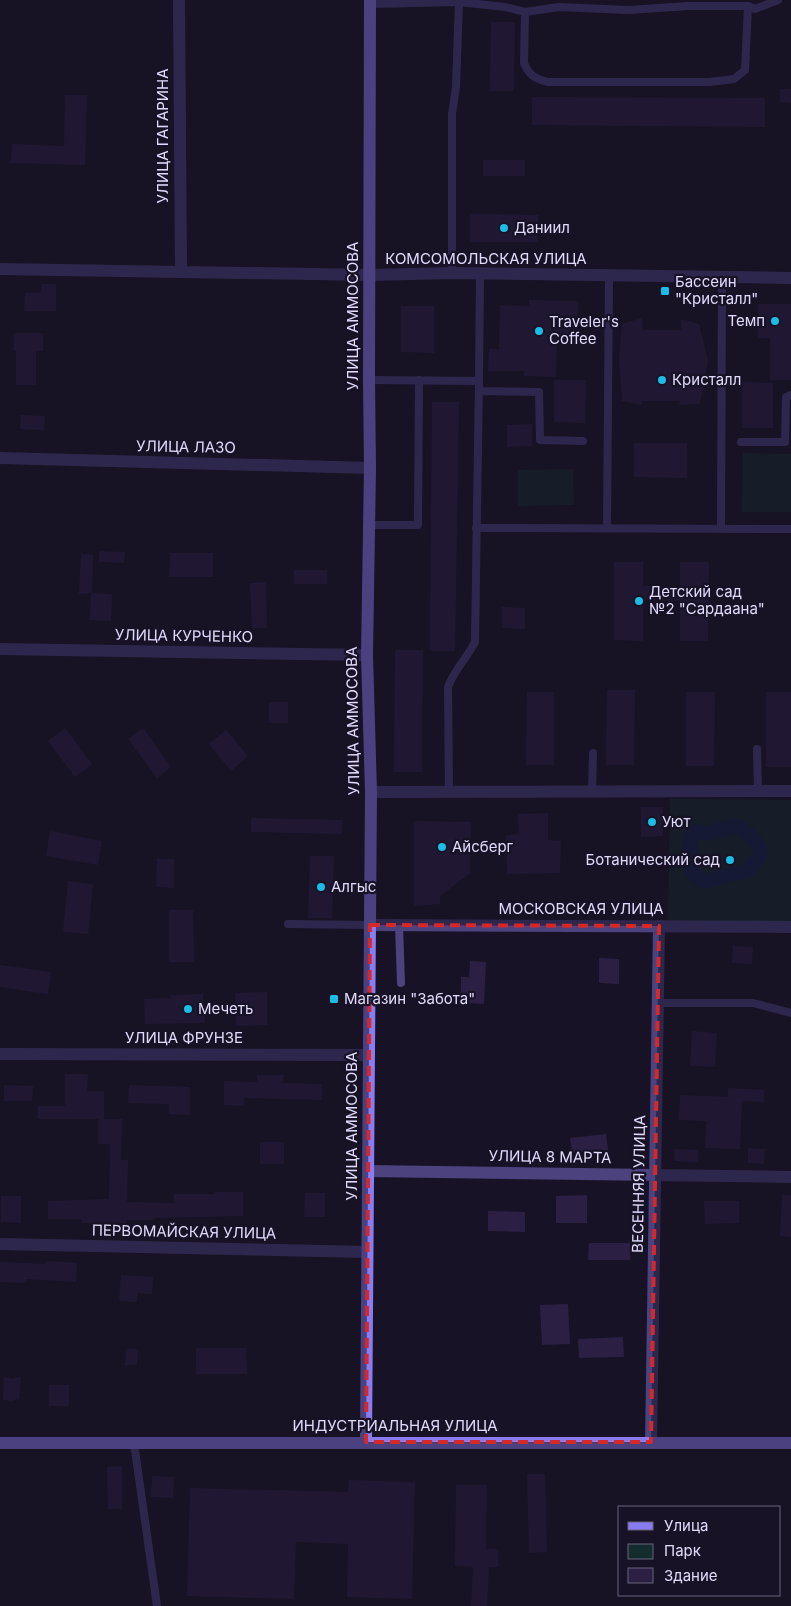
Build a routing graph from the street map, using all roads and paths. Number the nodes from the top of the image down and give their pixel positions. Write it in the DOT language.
graph roads {
  1 [pos="179,0"];
  2 [pos="538,0"];
  3 [pos="778,0"];
  4 [pos="459,1"];
  5 [pos="370,2"];
  6 [pos="748,6"];
  7 [pos="538,9"];
  8 [pos="525,12"];
  9 [pos="0,269"];
  10 [pos="181,272"];
  11 [pos="452,273"];
  12 [pos="480,274"];
  13 [pos="370,275"];
  14 [pos="609,276"];
  15 [pos="722,277"];
  16 [pos="791,278"];
  17 [pos="368,380"];
  18 [pos="419,380"];
  19 [pos="479,381"];
  20 [pos="479,391"];
  21 [pos="791,395"];
  22 [pos="583,441"];
  23 [pos="740,442"];
  24 [pos="0,458"];
  25 [pos="370,468"];
  26 [pos="369,525"];
  27 [pos="476,528"];
  28 [pos="607,528"];
  29 [pos="721,529"];
  30 [pos="791,529"];
  31 [pos="0,649"];
  32 [pos="367,655"];
  33 [pos="757,749"];
  34 [pos="593,753"];
  35 [pos="592,791"];
  36 [pos="758,791"];
  37 [pos="791,791"];
  38 [pos="371,792"];
  39 [pos="449,792"];
  40 [pos="288,924"];
  41 [pos="370,925"];
  42 [pos="399,925"];
  43 [pos="659,926"];
  44 [pos="791,926"];
  45 [pos="400,983"];
  46 [pos="658,1003"];
  47 [pos="791,1013"];
  48 [pos="0,1054"];
  49 [pos="369,1055"];
  50 [pos="368,1171"];
  51 [pos="655,1175"];
  52 [pos="791,1177"];
  53 [pos="0,1244"];
  54 [pos="367,1252"];
  55 [pos="366,1442"];
  56 [pos="651,1442"];
  57 [pos="0,1443"];
  58 [pos="134,1443"];
  59 [pos="791,1443"];
  60 [pos="157,1606"];
  1 -- 10 [label="street, УЛИЦА ГАГАРИНА"];
  2 -- 7 [label="lane"];
  3 -- 6 [label="lane"];
  4 -- 5 [label="lane"];
  4 -- 8 [label="lane"];
  4 -- 11 [label="lane"];
  5 -- 13 [label="main road, УЛИЦА АММОСОВА"];
  6 -- 7 [label="lane"];
  6 -- 8 [label="lane"];
  7 -- 8 [label="lane"];
  9 -- 10 [label="street, КОМСОМОЛЬСКАЯ УЛИЦА"];
  10 -- 13 [label="street, КОМСОМОЛЬСКАЯ УЛИЦА"];
  11 -- 12 [label="street, КОМСОМОЛЬСКАЯ УЛИЦА"];
  11 -- 13 [label="street, КОМСОМОЛЬСКАЯ УЛИЦА"];
  12 -- 14 [label="street, КОМСОМОЛЬСКАЯ УЛИЦА"];
  12 -- 19 [label="lane"];
  13 -- 17 [label="main road, УЛИЦА АММОСОВА"];
  14 -- 15 [label="street, КОМСОМОЛЬСКАЯ УЛИЦА"];
  14 -- 28 [label="lane"];
  15 -- 16 [label="street, КОМСОМОЛЬСКАЯ УЛИЦА"];
  15 -- 29 [label="lane"];
  17 -- 18 [label="lane"];
  17 -- 25 [label="main road, УЛИЦА АММОСОВА"];
  18 -- 19 [label="lane"];
  18 -- 26 [label="lane"];
  19 -- 20 [label="lane"];
  20 -- 22 [label="lane"];
  20 -- 27 [label="lane"];
  21 -- 23 [label="lane"];
  24 -- 25 [label="street, УЛИЦА ЛАЗО"];
  25 -- 26 [label="main road, УЛИЦА АММОСОВА"];
  26 -- 32 [label="main road, УЛИЦА АММОСОВА"];
  27 -- 28 [label="lane"];
  27 -- 39 [label="lane"];
  28 -- 29 [label="lane"];
  29 -- 30 [label="lane"];
  31 -- 32 [label="street, УЛИЦА КУРЧЕНКО"];
  32 -- 38 [label="main road, УЛИЦА АММОСОВА"];
  33 -- 36 [label="lane"];
  34 -- 35 [label="lane"];
  35 -- 36 [label="street"];
  35 -- 39 [label="street"];
  36 -- 37 [label="street"];
  38 -- 39 [label="street"];
  38 -- 41 [label="main road, УЛИЦА АММОСОВА"];
  40 -- 41 [label="lane"];
  41 -- 42 [label="street, МОСКОВСКАЯ УЛИЦА"];
  41 -- 49 [label="main road, УЛИЦА АММОСОВА"];
  42 -- 43 [label="street, МОСКОВСКАЯ УЛИЦА"];
  42 -- 45 [label="lane"];
  43 -- 44 [label="street, МОСКОВСКАЯ УЛИЦА"];
  43 -- 46 [label="street, ВЕСЕННЯЯ УЛИЦА"];
  46 -- 47 [label="lane"];
  46 -- 51 [label="street, ВЕСЕННЯЯ УЛИЦА"];
  48 -- 49 [label="street, УЛИЦА ФРУНЗЕ"];
  49 -- 50 [label="main road, УЛИЦА АММОСОВА"];
  50 -- 51 [label="street, УЛИЦА 8 МАРТА"];
  50 -- 54 [label="main road, УЛИЦА АММОСОВА"];
  51 -- 52 [label="street, УЛИЦА 8 МАРТА"];
  51 -- 56 [label="street, ВЕСЕННЯЯ УЛИЦА"];
  53 -- 54 [label="street, ПЕРВОМАЙСКАЯ УЛИЦА"];
  54 -- 55 [label="main road, УЛИЦА АММОСОВА"];
  55 -- 56 [label="main road, ИНДУСТРИАЛЬНАЯ УЛИЦА"];
  55 -- 58 [label="main road, ИНДУСТРИАЛЬНАЯ УЛИЦА"];
  56 -- 59 [label="main road, ИНДУСТРИАЛЬНАЯ УЛИЦА"];
  57 -- 58 [label="main road, ИНДУСТРИАЛЬНАЯ УЛИЦА"];
  58 -- 60 [label="lane"];
}
